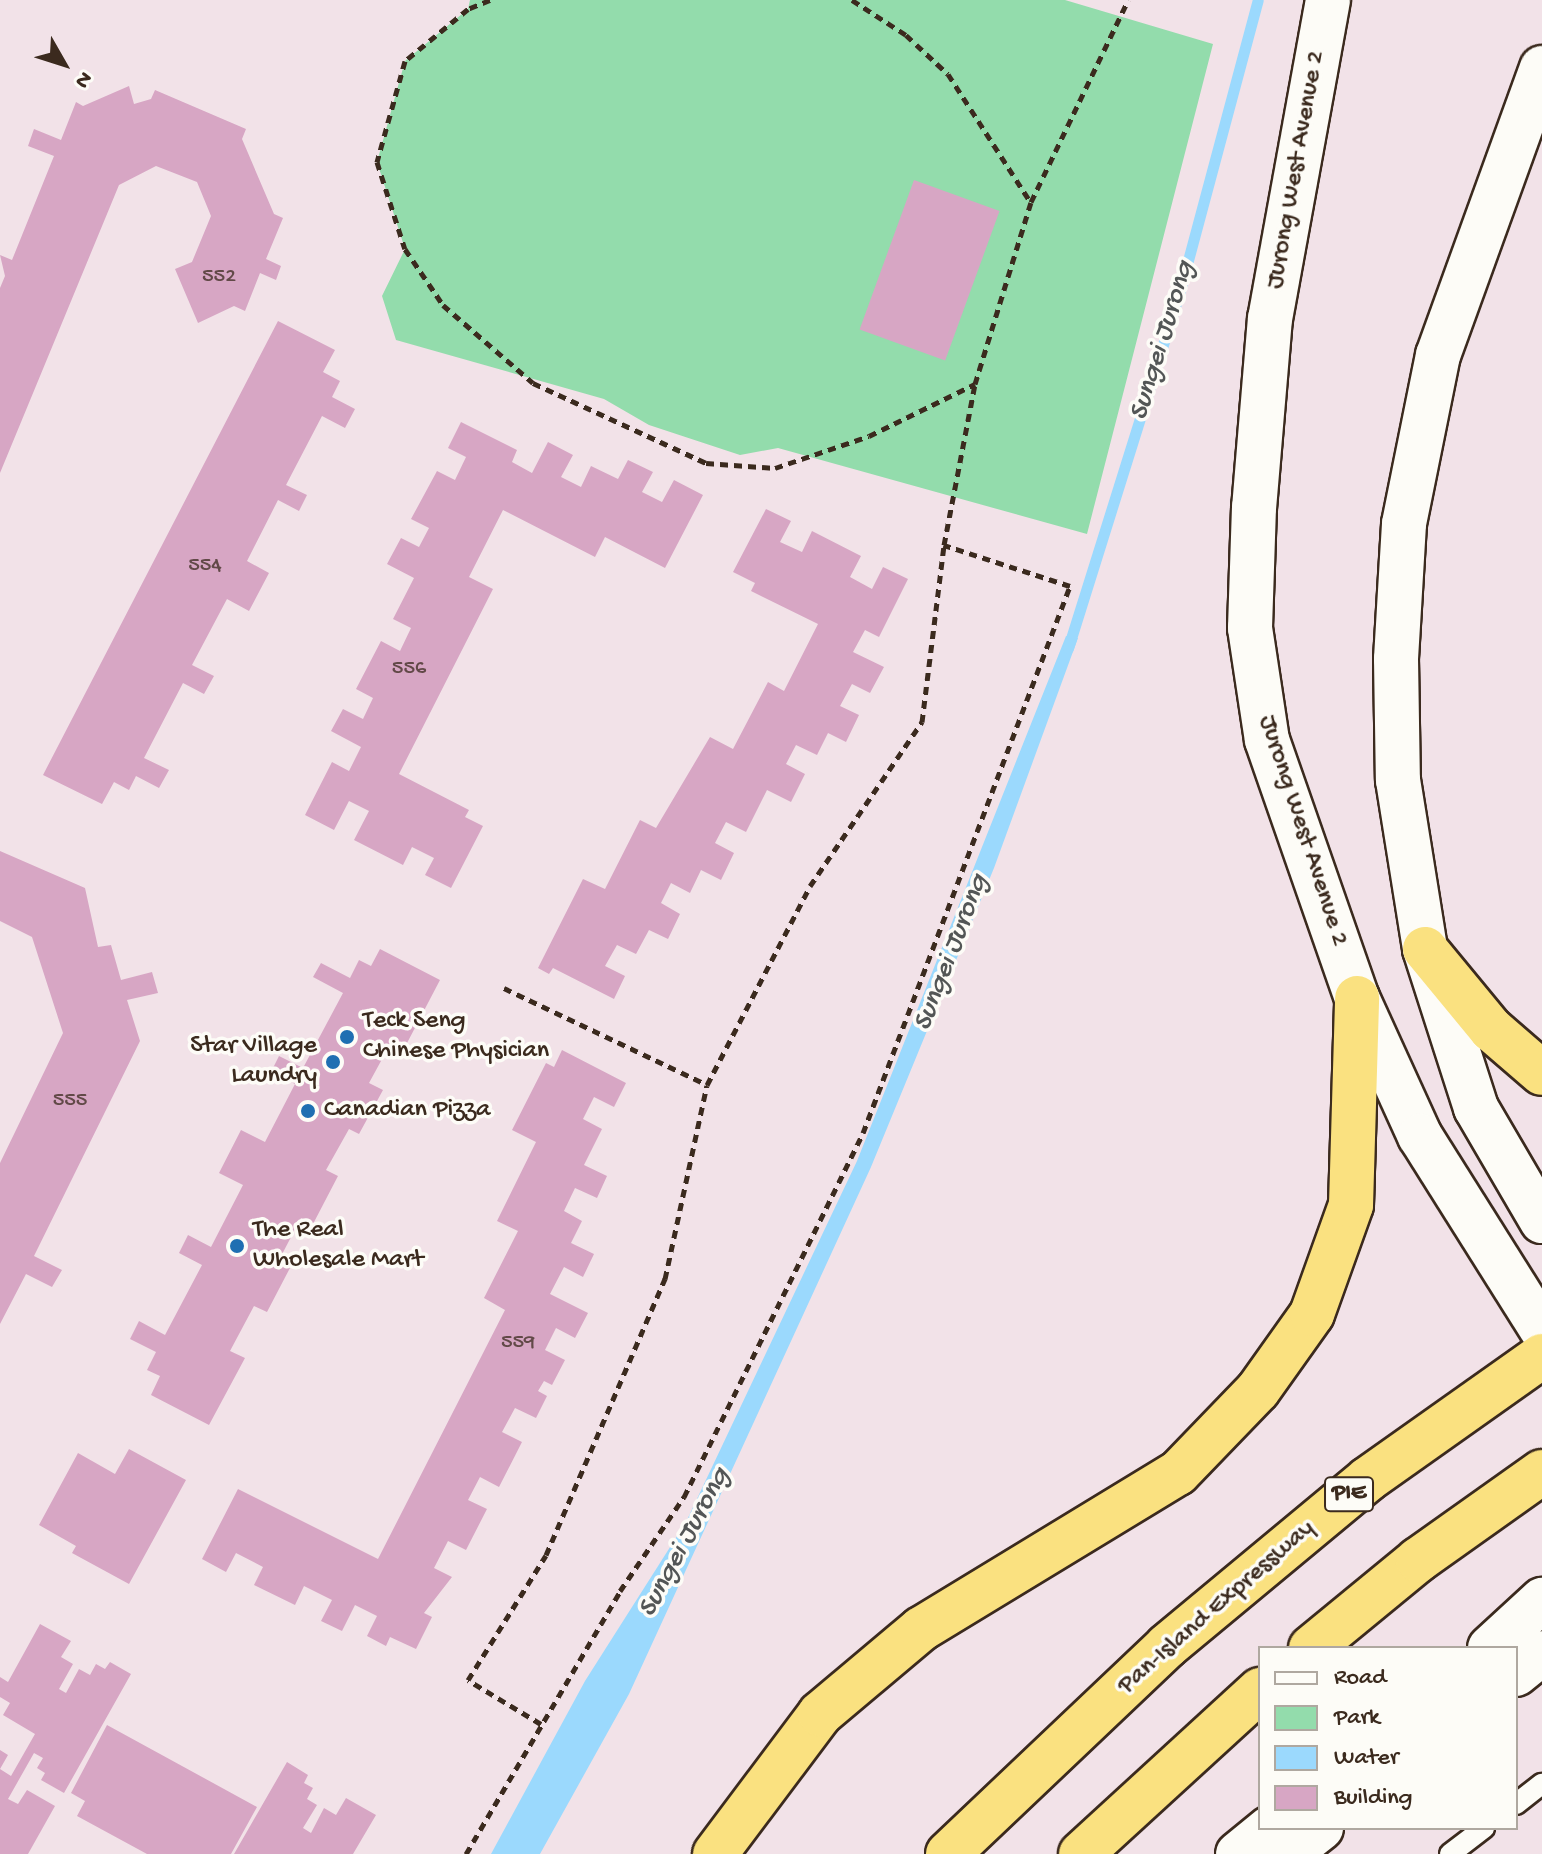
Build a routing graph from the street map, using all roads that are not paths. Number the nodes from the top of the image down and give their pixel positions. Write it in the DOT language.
graph roads {
  1 [pos="1328,0"];
  2 [pos="1542,68"];
  3 [pos="1425,949"];
  4 [pos="1357,998"];
  5 [pos="1542,1073"];
  6 [pos="1542,1221"];
  7 [pos="1542,1330"];
  8 [pos="1542,1356"];
  9 [pos="1542,1472"];
  10 [pos="1542,1600"];
  11 [pos="1313,1646"];
  12 [pos="1492,1646"];
  13 [pos="1542,1653"];
  14 [pos="1518,1672"];
  15 [pos="1246,1701"];
  16 [pos="1542,1784"];
  17 [pos="1518,1802"];
  18 [pos="1318,1830"];
  19 [pos="1481,1830"];
  20 [pos="715,1854"];
  21 [pos="948,1854"];
  22 [pos="1081,1854"];
  23 [pos="1288,1854"];
  24 [pos="1450,1854"];
  1 -- 4 [label="main road, Jurong West Avenue 2"];
  2 -- 3 [label="main road"];
  3 -- 5 [label="highway"];
  3 -- 6 [label="main road"];
  4 -- 7 [label="main road, Jurong West Avenue 2"];
  4 -- 20 [label="highway"];
  8 -- 21 [label="highway, Pan-Island Expressway / PIE"];
  9 -- 11 [label="highway"];
  10 -- 12 [label="main road"];
  13 -- 14 [label="main road"];
  15 -- 22 [label="highway"];
  16 -- 17 [label="lane"];
  18 -- 23 [label="main road"];
  19 -- 24 [label="lane"];
}
